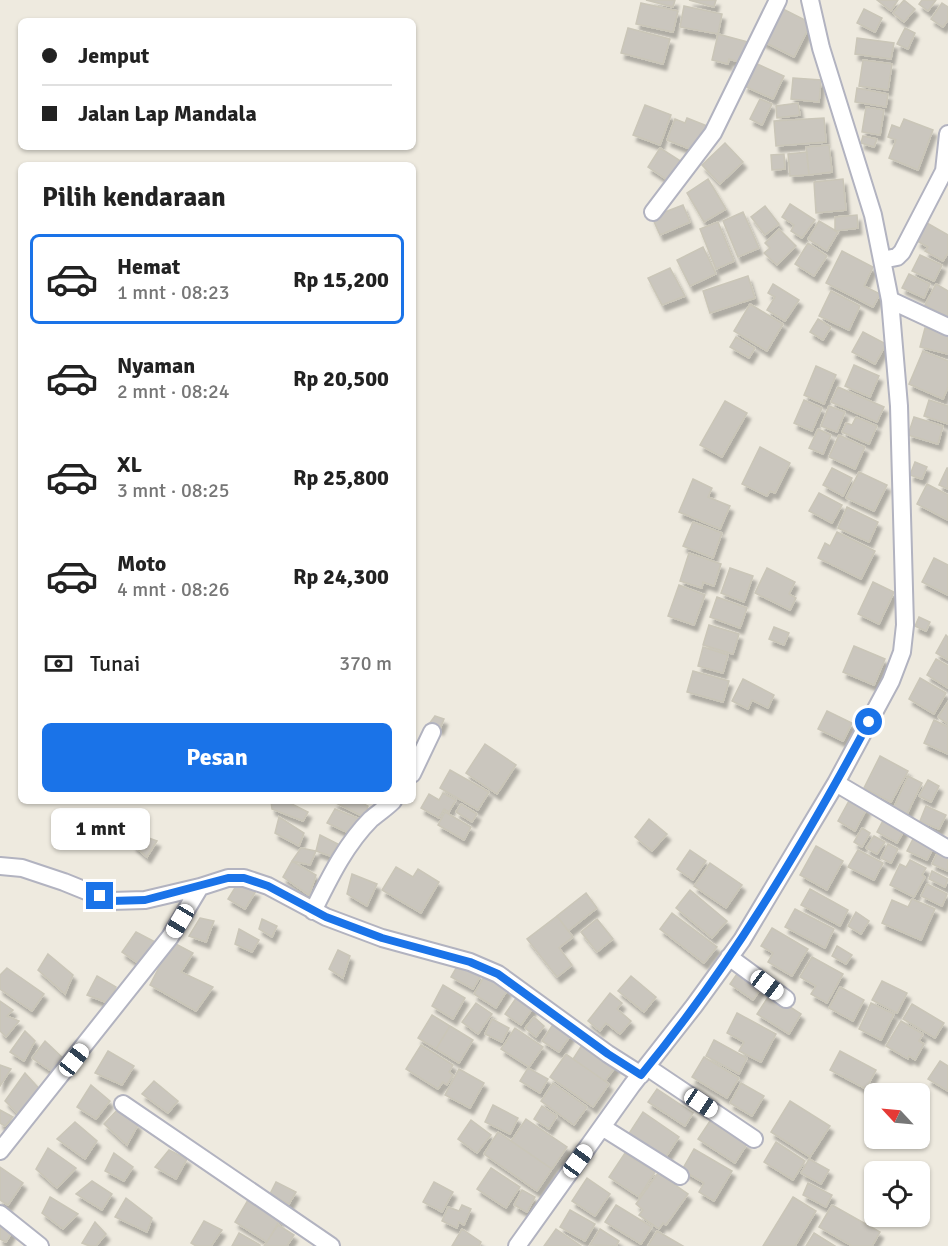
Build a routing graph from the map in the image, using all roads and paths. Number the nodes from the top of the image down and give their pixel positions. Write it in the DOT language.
graph roads {
  1 [pos="778,0"];
  2 [pos="810,0"];
  3 [pos="948,136"];
  4 [pos="653,212"];
  5 [pos="882,260"];
  6 [pos="890,300"];
  7 [pos="948,327"];
  8 [pos="432,732"];
  9 [pos="416,766"];
  10 [pos="836,783"];
  11 [pos="389,804"];
  12 [pos="948,849"];
  13 [pos="0,866"];
  14 [pos="200,887"];
  15 [pos="313,911"];
  16 [pos="729,957"];
  17 [pos="786,999"];
  18 [pos="644,1071"];
  19 [pos="123,1104"];
  20 [pos="602,1127"];
  21 [pos="754,1139"];
  22 [pos="0,1151"];
  23 [pos="680,1176"];
  24 [pos="0,1214"];
  25 [pos="40,1246"];
  26 [pos="331,1246"];
  27 [pos="517,1246"];
  1 -- 4 [label="street"];
  2 -- 5 [label="street"];
  3 -- 5 [label="street"];
  5 -- 6 [label="street"];
  6 -- 7 [label="street"];
  6 -- 10 [label="street"];
  8 -- 9 [label="street"];
  10 -- 12 [label="street"];
  10 -- 16 [label="street"];
  11 -- 15 [label="street"];
  13 -- 14 [label="street"];
  14 -- 15 [label="street"];
  14 -- 22 [label="street"];
  15 -- 18 [label="street"];
  16 -- 17 [label="street"];
  16 -- 18 [label="street"];
  18 -- 20 [label="street"];
  18 -- 21 [label="street"];
  19 -- 26 [label="street"];
  20 -- 23 [label="street"];
  20 -- 27 [label="street"];
  24 -- 25 [label="street"];
}
